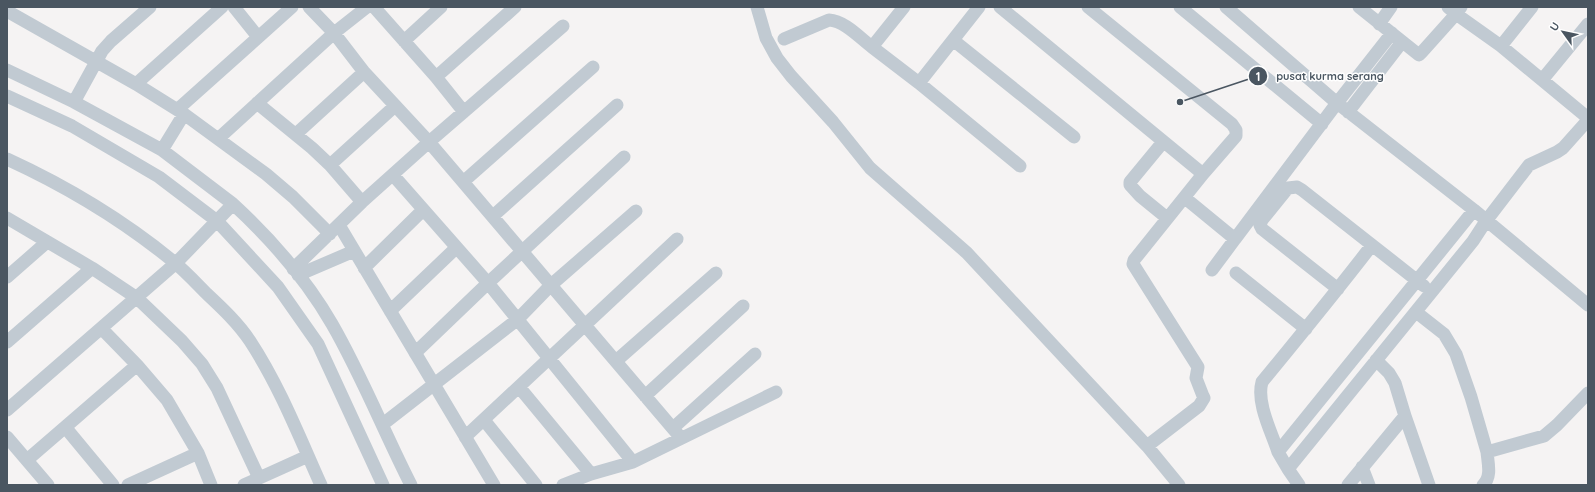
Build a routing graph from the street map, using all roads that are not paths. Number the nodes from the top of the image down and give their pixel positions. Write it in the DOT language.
graph roads {
  1 [pos="150,7"];
  2 [pos="222,7"];
  3 [pos="234,7"];
  4 [pos="292,7"];
  5 [pos="310,7"];
  6 [pos="367,7"];
  7 [pos="374,7"];
  8 [pos="515,7"];
  9 [pos="757,7"];
  10 [pos="904,7"];
  11 [pos="979,7"];
  12 [pos="1000,7"];
  13 [pos="1088,7"];
  14 [pos="1180,7"];
  15 [pos="1226,7"];
  16 [pos="1359,7"];
  17 [pos="1391,7"];
  18 [pos="1532,7"];
  19 [pos="437,8"];
  20 [pos="1455,9"];
  21 [pos="7,11"];
  22 [pos="1379,24"];
  23 [pos="1588,24"];
  24 [pos="563,26"];
  25 [pos="334,33"];
  26 [pos="1392,33"];
  27 [pos="258,38"];
  28 [pos="784,39"];
  29 [pos="953,40"];
  30 [pos="404,41"];
  31 [pos="1402,42"];
  32 [pos="1501,46"];
  33 [pos="872,47"];
  34 [pos="96,61"];
  35 [pos="593,67"];
  36 [pos="7,70"];
  37 [pos="364,72"];
  38 [pos="436,77"];
  39 [pos="1542,80"];
  40 [pos="919,82"];
  41 [pos="136,84"];
  42 [pos="7,96"];
  43 [pos="74,102"];
  44 [pos="257,103"];
  45 [pos="1337,103"];
  46 [pos="617,105"];
  47 [pos="395,106"];
  48 [pos="181,112"];
  49 [pos="464,112"];
  50 [pos="1348,112"];
  51 [pos="1588,119"];
  52 [pos="1322,124"];
  53 [pos="296,134"];
  54 [pos="1074,137"];
  55 [pos="219,138"];
  56 [pos="429,142"];
  57 [pos="1163,142"];
  58 [pos="162,150"];
  59 [pos="624,157"];
  60 [pos="7,159"];
  61 [pos="330,165"];
  62 [pos="1020,166"];
  63 [pos="1203,174"];
  64 [pos="393,175"];
  65 [pos="463,182"];
  66 [pos="1185,198"];
  67 [pos="362,202"];
  68 [pos="423,210"];
  69 [pos="636,210"];
  70 [pos="1474,210"];
  71 [pos="225,212"];
  72 [pos="492,216"];
  73 [pos="7,218"];
  74 [pos="1167,218"];
  75 [pos="1486,221"];
  76 [pos="335,230"];
  77 [pos="678,239"];
  78 [pos="1235,239"];
  79 [pos="47,242"];
  80 [pos="1372,245"];
  81 [pos="456,248"];
  82 [pos="354,251"];
  83 [pos="522,251"];
  84 [pos="176,263"];
  85 [pos="92,268"];
  86 [pos="364,268"];
  87 [pos="1212,270"];
  88 [pos="295,272"];
  89 [pos="716,273"];
  90 [pos="1236,274"];
  91 [pos="7,276"];
  92 [pos="1417,281"];
  93 [pos="488,282"];
  94 [pos="551,285"];
  95 [pos="1338,289"];
  96 [pos="1431,291"];
  97 [pos="137,298"];
  98 [pos="1588,305"];
  99 [pos="743,306"];
  100 [pos="390,311"];
  101 [pos="1416,312"];
  102 [pos="518,319"];
  103 [pos="102,329"];
  104 [pos="1306,329"];
  105 [pos="7,342"];
  106 [pos="415,353"];
  107 [pos="755,354"];
  108 [pos="1376,360"];
  109 [pos="616,361"];
  110 [pos="137,365"];
  111 [pos="433,385"];
  112 [pos="519,387"];
  113 [pos="776,392"];
  114 [pos="1588,393"];
  115 [pos="645,396"];
  116 [pos="7,410"];
  117 [pos="1405,416"];
  118 [pos="484,420"];
  119 [pos="383,424"];
  120 [pos="65,427"];
  121 [pos="677,433"];
  122 [pos="7,437"];
  123 [pos="465,437"];
  124 [pos="1147,446"];
  125 [pos="1278,452"];
  126 [pos="1487,452"];
  127 [pos="198,453"];
  128 [pos="308,456"];
  129 [pos="27,460"];
  130 [pos="633,462"];
  131 [pos="1362,467"];
  132 [pos="1288,469"];
  133 [pos="591,474"];
  134 [pos="259,478"];
  135 [pos="48,485"];
  136 [pos="114,485"];
  137 [pos="128,485"];
  138 [pos="211,485"];
  139 [pos="244,485"];
  140 [pos="321,485"];
  141 [pos="383,485"];
  142 [pos="411,485"];
  143 [pos="494,485"];
  144 [pos="536,485"];
  145 [pos="563,485"];
  146 [pos="1179,485"];
  147 [pos="1299,485"];
  148 [pos="1348,485"];
  149 [pos="1369,485"];
  150 [pos="1429,485"];
  151 [pos="1482,485"];
  1 -- 34 [label="street"];
  2 -- 41 [label="street"];
  3 -- 27 [label="street"];
  4 -- 27 [label="street"];
  5 -- 25 [label="street"];
  6 -- 25 [label="street"];
  7 -- 30 [label="street"];
  8 -- 38 [label="street"];
  9 -- 124 [label="street"];
  10 -- 33 [label="street"];
  11 -- 29 [label="street"];
  12 -- 57 [label="street"];
  13 -- 63 [label="street"];
  14 -- 52 [label="street"];
  15 -- 45 [label="street"];
  16 -- 22 [label="street"];
  17 -- 22 [label="street"];
  18 -- 32 [label="street"];
  19 -- 30 [label="street"];
  20 -- 31 [label="street"];
  20 -- 32 [label="street"];
  21 -- 34 [label="street"];
  22 -- 26 [label="street"];
  23 -- 39 [label="street"];
  24 -- 49 [label="street"];
  25 -- 37 [label="street"];
  25 -- 44 [label="street"];
  26 -- 31 [label="street"];
  26 -- 45 [label="street"];
  27 -- 48 [label="street"];
  28 -- 33 [label="street"];
  29 -- 40 [label="street"];
  29 -- 54 [label="street"];
  30 -- 38 [label="street"];
  31 -- 50 [label="street"];
  32 -- 39 [label="street"];
  33 -- 40 [label="street"];
  34 -- 41 [label="street"];
  34 -- 43 [label="street"];
  35 -- 65 [label="street"];
  36 -- 43 [label="street"];
  37 -- 47 [label="street"];
  37 -- 53 [label="street"];
  38 -- 49 [label="street"];
  39 -- 51 [label="street"];
  40 -- 62 [label="street"];
  41 -- 48 [label="street"];
  42 -- 71 [label="street"];
  43 -- 58 [label="street"];
  44 -- 53 [label="street"];
  44 -- 55 [label="street"];
  45 -- 50 [label="street"];
  45 -- 52 [label="street"];
  46 -- 72 [label="street"];
  47 -- 56 [label="street"];
  47 -- 61 [label="street"];
  48 -- 55 [label="street"];
  48 -- 58 [label="street"];
  49 -- 56 [label="street"];
  50 -- 70 [label="street"];
  51 -- 75 [label="street"];
  52 -- 78 [label="street"];
  53 -- 61 [label="street"];
  55 -- 76 [label="street"];
  56 -- 64 [label="street"];
  56 -- 65 [label="street"];
  57 -- 63 [label="street"];
  57 -- 74 [label="street"];
  58 -- 71 [label="street"];
  59 -- 83 [label="street"];
  60 -- 84 [label="street"];
  61 -- 67 [label="street"];
  63 -- 66 [label="street"];
  64 -- 67 [label="street"];
  64 -- 68 [label="street"];
  65 -- 72 [label="street"];
  66 -- 74 [label="street"];
  66 -- 78 [label="street"];
  67 -- 76 [label="street"];
  68 -- 81 [label="street"];
  68 -- 86 [label="street"];
  69 -- 94 [label="street"];
  70 -- 75 [label="street"];
  70 -- 92 [label="street"];
  71 -- 84 [label="street"];
  71 -- 88 [label="street"];
  71 -- 141 [label="street"];
  72 -- 83 [label="street"];
  73 -- 79 [label="street"];
  74 -- 124 [label="street"];
  75 -- 96 [label="street"];
  75 -- 98 [label="street"];
  76 -- 82 [label="street"];
  76 -- 88 [label="street"];
  77 -- 112 [label="street"];
  78 -- 87 [label="street"];
  79 -- 85 [label="street"];
  79 -- 91 [label="street"];
  80 -- 92 [label="street"];
  80 -- 95 [label="street"];
  80 -- 95 [label="street"];
  81 -- 93 [label="street"];
  81 -- 100 [label="street"];
  82 -- 86 [label="street"];
  82 -- 88 [label="street"];
  83 -- 93 [label="street"];
  83 -- 94 [label="street"];
  84 -- 97 [label="street"];
  84 -- 128 [label="street"];
  85 -- 97 [label="street"];
  85 -- 105 [label="street"];
  86 -- 100 [label="street"];
  88 -- 119 [label="street"];
  89 -- 109 [label="street"];
  90 -- 104 [label="street"];
  92 -- 96 [label="street"];
  92 -- 125 [label="street"];
  93 -- 102 [label="street"];
  93 -- 106 [label="street"];
  94 -- 102 [label="street"];
  94 -- 109 [label="street"];
  95 -- 104 [label="street"];
  96 -- 101 [label="street"];
  97 -- 103 [label="street"];
  97 -- 134 [label="street"];
  99 -- 115 [label="street"];
  100 -- 106 [label="street"];
  101 -- 108 [label="street"];
  101 -- 126 [label="street"];
  102 -- 111 [label="street"];
  102 -- 130 [label="street"];
  103 -- 110 [label="street"];
  103 -- 116 [label="street"];
  104 -- 125 [label="street"];
  106 -- 111 [label="street"];
  107 -- 121 [label="street"];
  108 -- 117 [label="street"];
  108 -- 132 [label="street"];
  109 -- 115 [label="street"];
  110 -- 120 [label="street"];
  110 -- 127 [label="street"];
  111 -- 119 [label="street"];
  111 -- 123 [label="street"];
  112 -- 118 [label="street"];
  112 -- 133 [label="street"];
  113 -- 121 [label="street"];
  114 -- 126 [label="street"];
  115 -- 121 [label="street"];
  117 -- 131 [label="street"];
  117 -- 150 [label="street"];
  118 -- 123 [label="street"];
  118 -- 144 [label="street"];
  119 -- 142 [label="street"];
  120 -- 129 [label="street"];
  120 -- 136 [label="street"];
  121 -- 130 [label="street"];
  122 -- 129 [label="street"];
  123 -- 143 [label="street"];
  124 -- 146 [label="street"];
  125 -- 132 [label="street"];
  126 -- 151 [label="street"];
  127 -- 137 [label="street"];
  127 -- 138 [label="street"];
  128 -- 134 [label="street"];
  128 -- 140 [label="street"];
  129 -- 135 [label="street"];
  130 -- 133 [label="street"];
  131 -- 148 [label="street"];
  131 -- 149 [label="street"];
  132 -- 147 [label="street"];
  133 -- 145 [label="street"];
  134 -- 139 [label="street"];
}
